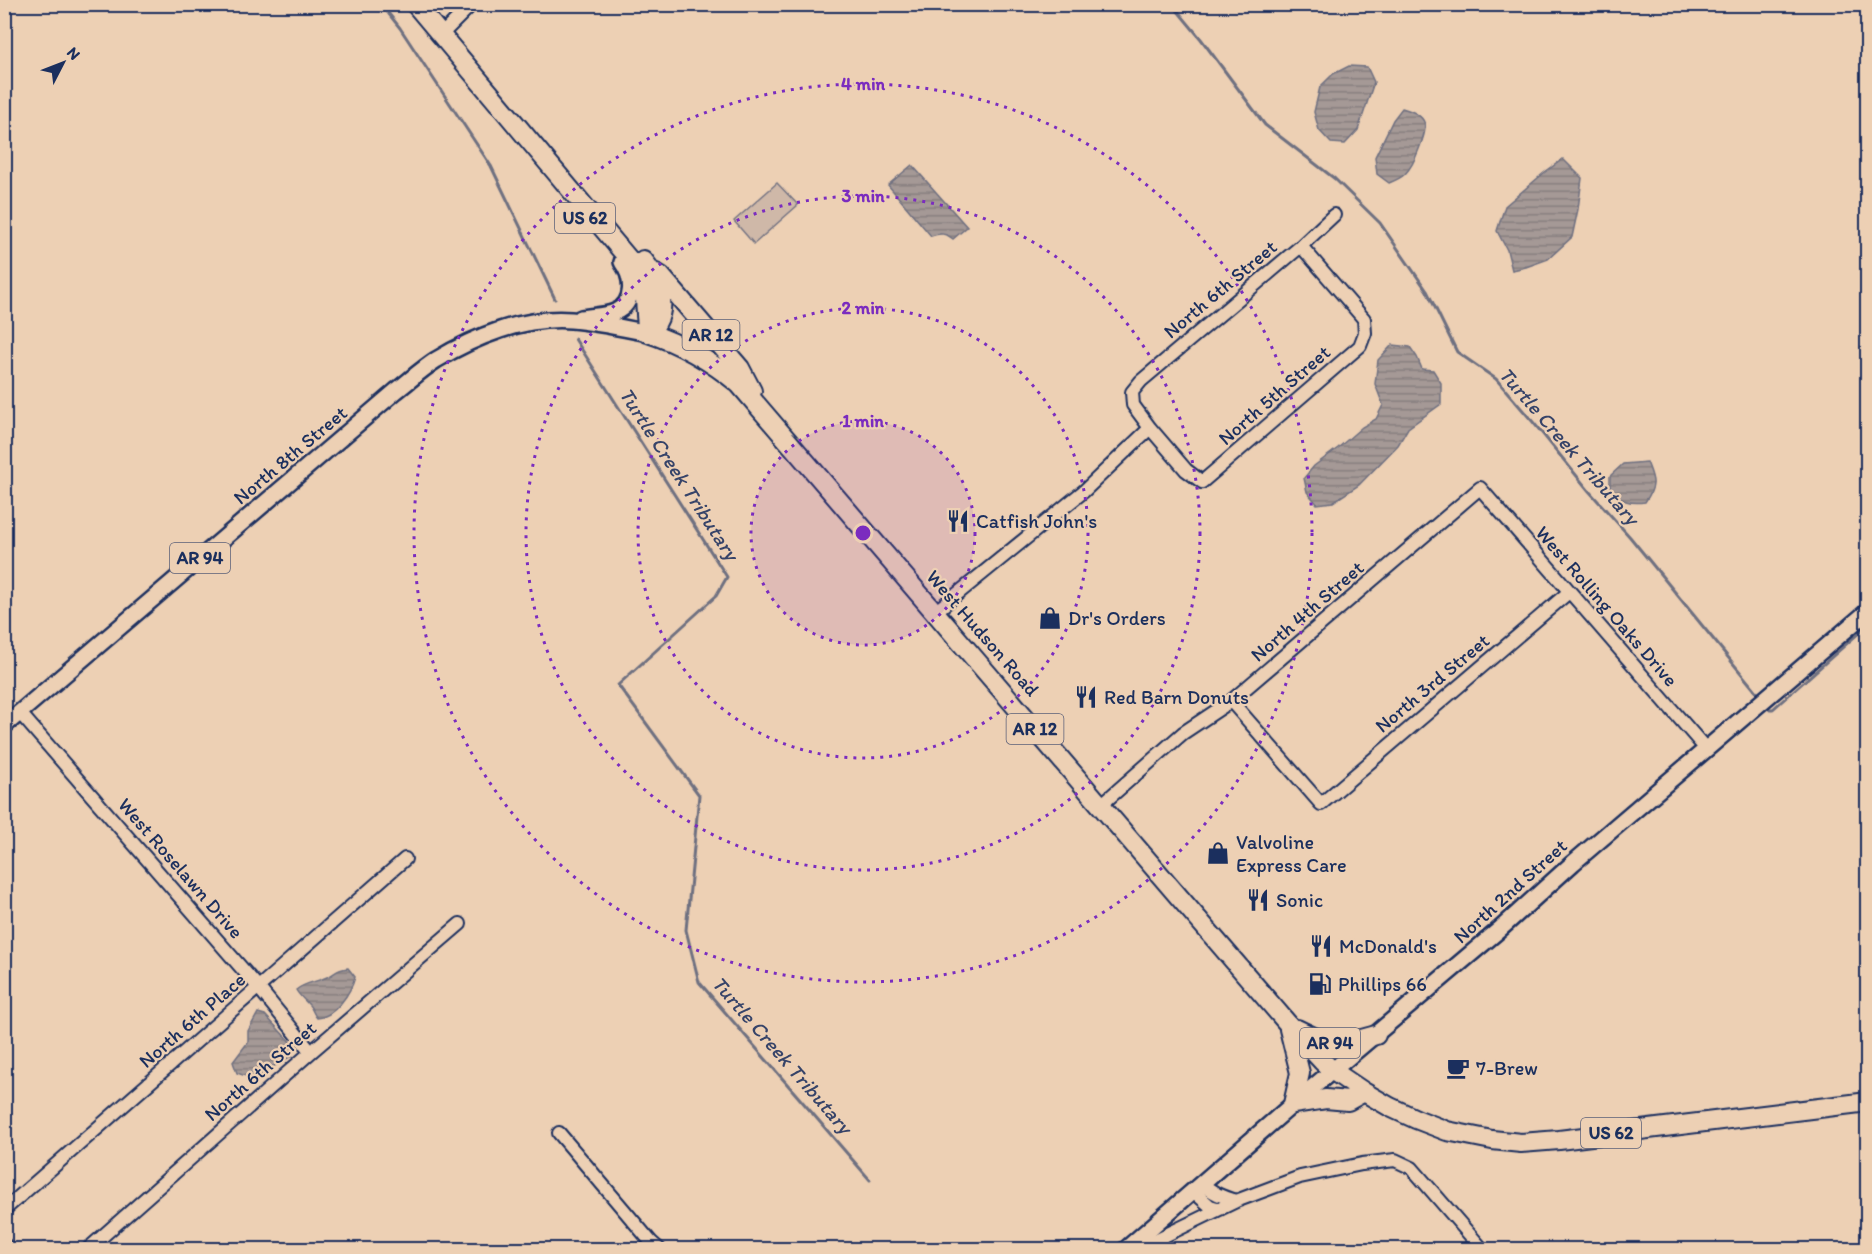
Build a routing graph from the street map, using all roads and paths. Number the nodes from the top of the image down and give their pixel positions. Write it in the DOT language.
graph roads {
  1 [pos="415,4"];
  2 [pos="472,4"];
  3 [pos="441,35"];
  4 [pos="487,89"];
  5 [pos="1334,215"];
  6 [pos="1301,246"];
  7 [pos="651,269"];
  8 [pos="570,320"];
  9 [pos="648,333"];
  10 [pos="761,408"];
  11 [pos="1150,428"];
  12 [pos="1480,488"];
  13 [pos="1569,592"];
  14 [pos="1868,611"];
  15 [pos="935,612"];
  16 [pos="1231,701"];
  17 [pos="20,713"];
  18 [pos="4,726"];
  19 [pos="1706,749"];
  20 [pos="1101,805"];
  21 [pos="405,860"];
  22 [pos="460,924"];
  23 [pos="258,987"];
  24 [pos="1288,1024"];
  25 [pos="1376,1035"];
  26 [pos="311,1052"];
  27 [pos="1333,1071"];
  28 [pos="1364,1092"];
  29 [pos="1868,1102"];
  30 [pos="1293,1104"];
  31 [pos="559,1133"];
  32 [pos="1197,1187"];
  33 [pos="1236,1202"];
  34 [pos="1220,1209"];
  35 [pos="4,1210"];
  36 [pos="4,1244"];
  37 [pos="9,1250"];
  38 [pos="87,1250"];
  39 [pos="660,1250"];
  40 [pos="1125,1250"];
  41 [pos="1135,1250"];
  42 [pos="1483,1250"];
  1 -- 3 [label="highway"];
  2 -- 3 [label="street"];
  3 -- 4 [label="highway"];
  4 -- 7 [label="highway, US 62"];
  4 -- 8 [label="main road, US 62"];
  4 -- 9 [label="highway, US 62"];
  5 -- 6 [label="street, North 6th Street"];
  6 -- 11 [label="street, North 6th Street"];
  6 -- 11 [label="street, North 5th Street"];
  7 -- 9 [label="highway"];
  7 -- 10 [label="highway, AR 12"];
  8 -- 9 [label="main road, North 8th Street / AR 94"];
  8 -- 17 [label="main road, North 8th Street / AR 94"];
  9 -- 10 [label="highway, West Hudson Road / AR 12"];
  10 -- 15 [label="highway, West Hudson Road / AR 12"];
  11 -- 15 [label="street"];
  12 -- 13 [label="street, West Rolling Oaks Drive"];
  12 -- 16 [label="street, North 4th Street"];
  13 -- 16 [label="street, North 3rd Street"];
  13 -- 19 [label="street, West Rolling Oaks Drive"];
  14 -- 19 [label="main road, North 2nd Street / AR 94"];
  15 -- 20 [label="highway, West Hudson Road / AR 12"];
  16 -- 20 [label="street, North 4th Street"];
  17 -- 18 [label="main road, North 8th Street / AR 94"];
  17 -- 23 [label="street, West Roselawn Drive"];
  19 -- 25 [label="main road, North 2nd Street / AR 94"];
  20 -- 24 [label="highway, West Hudson Road / AR 12"];
  21 -- 23 [label="street, North 6th Place"];
  22 -- 26 [label="street, North 6th Street"];
  23 -- 26 [label="street, West Roselawn Drive"];
  23 -- 35 [label="street, North 6th Place"];
  24 -- 25 [label="highway, AR 94"];
  24 -- 27 [label="highway, West Hudson Road / AR 12"];
  24 -- 30 [label="highway, AR 12"];
  25 -- 27 [label="main road, North 2nd Street / AR 94"];
  26 -- 38 [label="street, North 6th Street"];
  27 -- 28 [label="highway, US 62"];
  27 -- 30 [label="main road, North 2nd Street"];
  28 -- 29 [label="highway, US 62"];
  28 -- 30 [label="highway"];
  30 -- 32 [label="main road, North 2nd Street"];
  31 -- 39 [label="street"];
  32 -- 33 [label="street"];
  32 -- 34 [label="street"];
  32 -- 40 [label="main road, North 2nd Street"];
  33 -- 34 [label="street"];
  33 -- 42 [label="street"];
  34 -- 41 [label="street"];
  36 -- 37 [label="street"];
}
